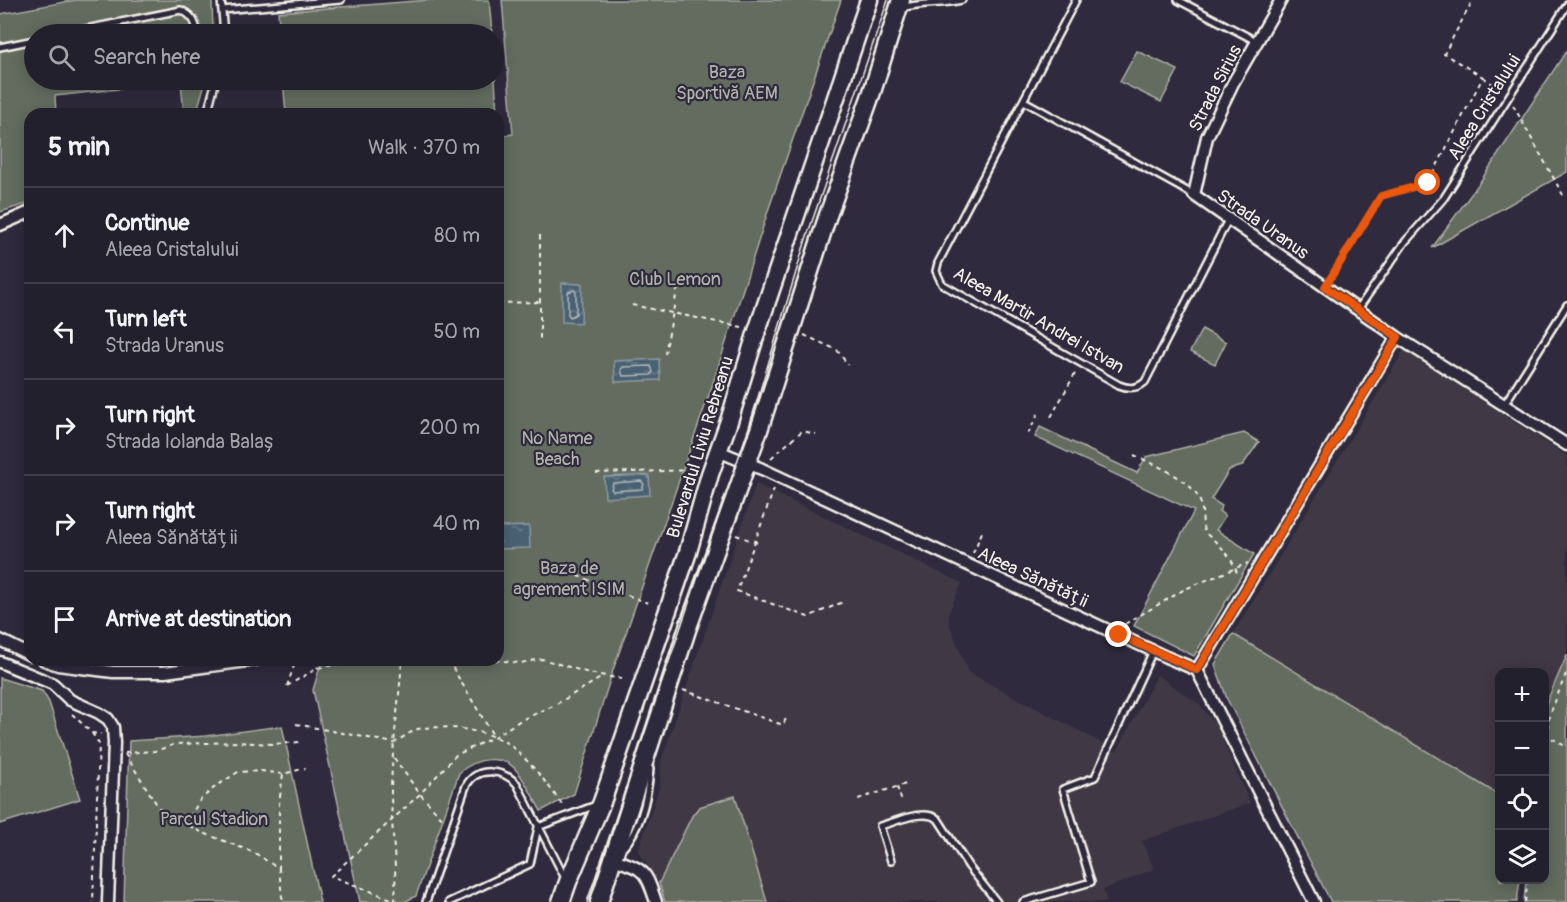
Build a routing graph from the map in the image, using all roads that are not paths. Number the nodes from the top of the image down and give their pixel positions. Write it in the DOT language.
graph roads {
  1 [pos="221,0"];
  2 [pos="341,0"];
  3 [pos="869,0"];
  4 [pos="962,0"];
  5 [pos="1076,0"];
  6 [pos="1178,0"];
  7 [pos="1281,0"];
  8 [pos="899,5"];
  9 [pos="1567,5"];
  10 [pos="222,10"];
  11 [pos="111,24"];
  12 [pos="196,24"];
  13 [pos="223,24"];
  14 [pos="24,42"];
  15 [pos="1257,42"];
  16 [pos="0,47"];
  17 [pos="213,90"];
  18 [pos="1024,101"];
  19 [pos="209,108"];
  20 [pos="1194,195"];
  21 [pos="24,215"];
  22 [pos="1228,220"];
  23 [pos="0,225"];
  24 [pos="1567,305"];
  25 [pos="1358,309"];
  26 [pos="1398,337"];
  27 [pos="1504,405"];
  28 [pos="1567,445"];
  29 [pos="718,452"];
  30 [pos="747,463"];
  31 [pos="0,640"];
  32 [pos="1153,651"];
  33 [pos="24,652"];
  34 [pos="0,662"];
  35 [pos="67,666"];
  36 [pos="210,666"];
  37 [pos="1197,670"];
  38 [pos="602,802"];
  39 [pos="538,827"];
  40 [pos="613,859"];
  41 [pos="891,861"];
  42 [pos="568,882"];
  43 [pos="453,901"];
  44 [pos="108,902"];
  45 [pos="426,902"];
  46 [pos="561,902"];
  47 [pos="599,902"];
  48 [pos="656,902"];
  49 [pos="997,902"];
  50 [pos="1023,902"];
  51 [pos="1314,902"];
  1 -- 10 [label="lane"];
  2 -- 10 [label="lane"];
  3 -- 29 [label="main road, Bulevardul Liviu Rebreanu"];
  4 -- 8 [label="lane"];
  5 -- 18 [label="lane, Aleea Martir Andrei Istvan"];
  6 -- 15 [label="lane"];
  7 -- 15 [label="street, Strada Sirius"];
  8 -- 30 [label="main road"];
  9 -- 25 [label="lane, Aleea Cristalului"];
  10 -- 13 [label="lane"];
  11 -- 12 [label="lane"];
  14 -- 16 [label="lane"];
  15 -- 20 [label="street, Strada Sirius"];
  17 -- 19 [label="lane"];
  18 -- 20 [label="lane, Strada Uranus"];
  18 -- 22 [label="lane, Aleea Martir Andrei Istvan"];
  20 -- 22 [label="street, Strada Uranus"];
  21 -- 23 [label="street"];
  22 -- 25 [label="street, Strada Uranus"];
  24 -- 27 [label="lane"];
  25 -- 26 [label="street, Strada Uranus"];
  26 -- 27 [label="street, Strada Uranus"];
  26 -- 37 [label="street"];
  27 -- 28 [label="street, Strada Uranus"];
  29 -- 30 [label="street, Aleea Sănătății"];
  29 -- 38 [label="main road, Bulevardul Liviu Rebreanu"];
  30 -- 32 [label="street, Aleea Sănătății"];
  30 -- 40 [label="main road"];
  31 -- 33 [label="street"];
  32 -- 37 [label="street, Aleea Sănătății"];
  32 -- 50 [label="lane"];
  34 -- 44 [label="street"];
  35 -- 36 [label="street"];
  37 -- 51 [label="street"];
  38 -- 39 [label="lane"];
  38 -- 42 [label="main road, Bulevardul Liviu Rebreanu"];
  39 -- 42 [label="lane"];
  39 -- 43 [label="lane"];
  39 -- 45 [label="lane"];
  40 -- 47 [label="main road"];
  40 -- 48 [label="street"];
  41 -- 49 [label="lane"];
  42 -- 46 [label="main road, Bulevardul Liviu Rebreanu"];
}
